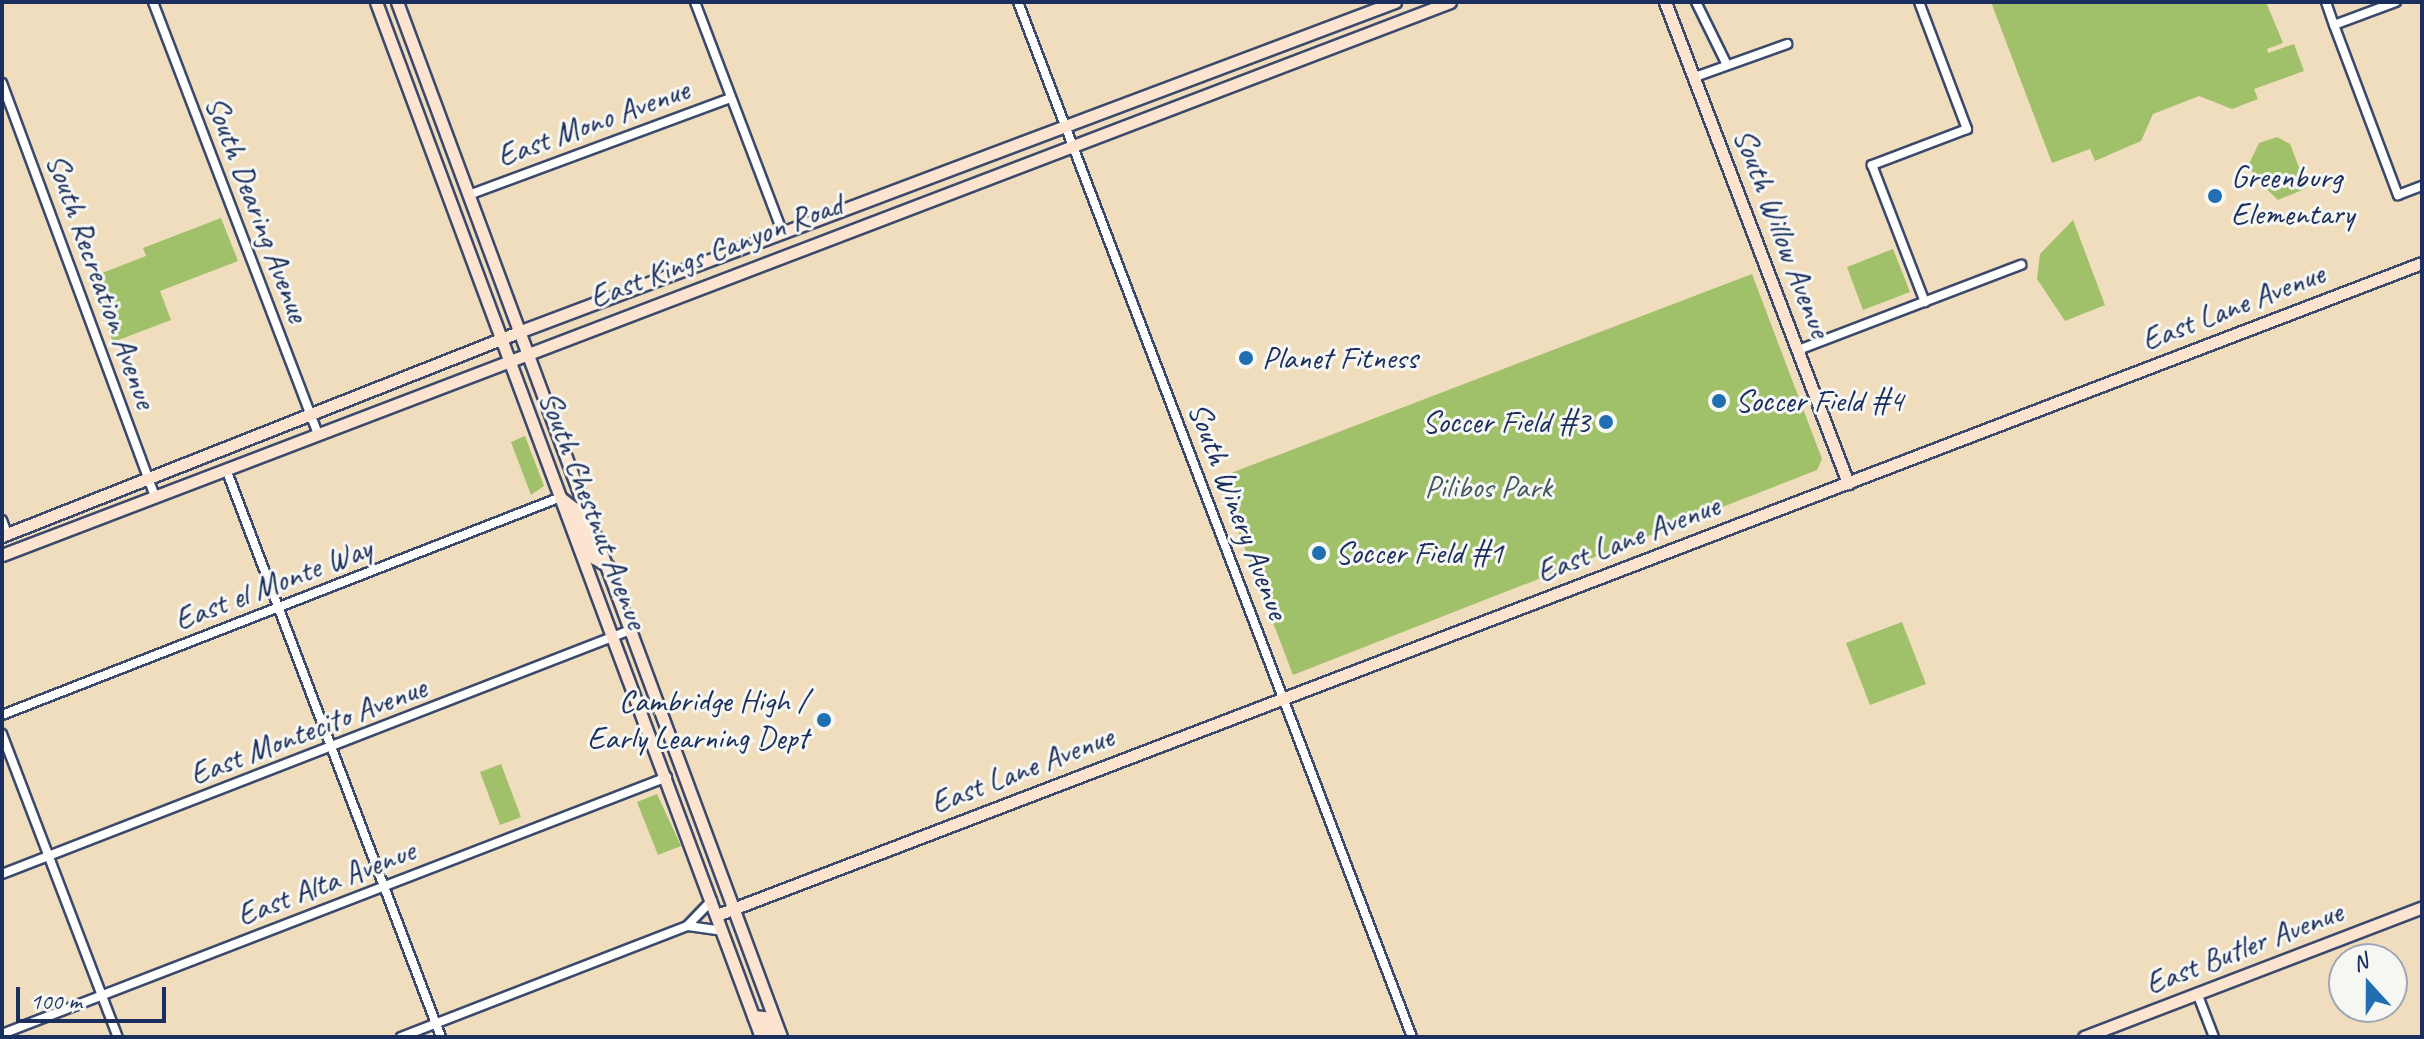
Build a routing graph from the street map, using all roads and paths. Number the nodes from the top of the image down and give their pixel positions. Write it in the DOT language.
graph roads {
  1 [pos="153,2"];
  2 [pos="376,2"];
  3 [pos="397,2"];
  4 [pos="695,2"];
  5 [pos="1018,2"];
  6 [pos="1395,2"];
  7 [pos="1450,2"];
  8 [pos="1665,2"];
  9 [pos="1696,2"];
  10 [pos="1919,2"];
  11 [pos="2326,2"];
  12 [pos="2396,2"];
  13 [pos="2334,25"];
  14 [pos="1787,44"];
  15 [pos="417,55"];
  16 [pos="399,62"];
  17 [pos="1727,65"];
  18 [pos="1695,77"];
  19 [pos="2,83"];
  20 [pos="731,98"];
  21 [pos="1066,125"];
  22 [pos="1073,143"];
  23 [pos="2422,186"];
  24 [pos="471,194"];
  25 [pos="783,234"];
  26 [pos="2422,263"];
  27 [pos="2021,265"];
  28 [pos="1925,302"];
  29 [pos="521,331"];
  30 [pos="501,338"];
  31 [pos="1798,350"];
  32 [pos="529,351"];
  33 [pos="508,359"];
  34 [pos="310,413"];
  35 [pos="317,432"];
  36 [pos="226,469"];
  37 [pos="148,478"];
  38 [pos="1848,483"];
  39 [pos="154,495"];
  40 [pos="561,497"];
  41 [pos="2,520"];
  42 [pos="5,535"];
  43 [pos="2,555"];
  44 [pos="608,566"];
  45 [pos="279,608"];
  46 [pos="630,630"];
  47 [pos="614,636"];
  48 [pos="1283,698"];
  49 [pos="2,715"];
  50 [pos="2,734"];
  51 [pos="336,748"];
  52 [pos="667,777"];
  53 [pos="49,855"];
  54 [pos="2,874"];
  55 [pos="387,885"];
  56 [pos="712,900"];
  57 [pos="2422,907"];
  58 [pos="734,908"];
  59 [pos="717,915"];
  60 [pos="687,926"];
  61 [pos="723,931"];
  62 [pos="2197,993"];
  63 [pos="105,996"];
  64 [pos="753,1016"];
  65 [pos="436,1024"];
  66 [pos="2,1034"];
  67 [pos="118,1037"];
  68 [pos="401,1037"];
  69 [pos="441,1037"];
  70 [pos="761,1037"];
  71 [pos="770,1037"];
  72 [pos="781,1037"];
  73 [pos="1412,1037"];
  74 [pos="2084,1037"];
  75 [pos="2214,1037"];
  1 -- 34 [label="street, South Dearing Avenue"];
  2 -- 16 [label="main road, South Chestnut Avenue"];
  3 -- 15 [label="main road, South Chestnut Avenue"];
  4 -- 20 [label="street"];
  5 -- 21 [label="street, South Winery Avenue"];
  6 -- 21 [label="main road, East Kings Canyon Road"];
  7 -- 22 [label="main road, East Kings Canyon Road"];
  8 -- 18 [label="main road, South Willow Avenue"];
  9 -- 17 [label="street"];
  10 -- 28 [label="street"];
  11 -- 13 [label="street"];
  12 -- 13 [label="street"];
  13 -- 23 [label="street"];
  14 -- 17 [label="street"];
  15 -- 16 [label="main road"];
  15 -- 24 [label="main road, South Chestnut Avenue"];
  16 -- 30 [label="main road, South Chestnut Avenue"];
  17 -- 18 [label="street"];
  18 -- 31 [label="main road, South Willow Avenue"];
  19 -- 37 [label="street, South Recreation Avenue"];
  20 -- 24 [label="street, East Mono Avenue"];
  20 -- 25 [label="street"];
  21 -- 22 [label="street, South Winery Avenue"];
  21 -- 25 [label="main road, East Kings Canyon Road"];
  22 -- 32 [label="main road, East Kings Canyon Road"];
  22 -- 48 [label="street, South Winery Avenue"];
  24 -- 29 [label="main road, South Chestnut Avenue"];
  25 -- 29 [label="main road, East Kings Canyon Road"];
  26 -- 38 [label="main road, East Lane Avenue"];
  27 -- 28 [label="street"];
  28 -- 31 [label="street"];
  29 -- 30 [label="main road, East Kings Canyon Road"];
  29 -- 32 [label="main road, South Chestnut Avenue"];
  30 -- 33 [label="main road, South Chestnut Avenue"];
  30 -- 34 [label="main road, East Kings Canyon Road"];
  31 -- 38 [label="main road, South Willow Avenue"];
  32 -- 33 [label="main road, East Kings Canyon Road"];
  32 -- 44 [label="main road, South Chestnut Avenue"];
  33 -- 35 [label="main road, East Kings Canyon Road"];
  33 -- 40 [label="main road, South Chestnut Avenue"];
  34 -- 35 [label="street, South Dearing Avenue"];
  34 -- 37 [label="main road, East Kings Canyon Road"];
  35 -- 36 [label="main road, East Kings Canyon Road"];
  36 -- 39 [label="main road, East Kings Canyon Road"];
  36 -- 45 [label="street"];
  37 -- 39 [label="street, South Recreation Avenue"];
  37 -- 42 [label="main road, East Kings Canyon Road"];
  38 -- 48 [label="main road, East Lane Avenue"];
  39 -- 43 [label="main road, East Kings Canyon Road"];
  40 -- 44 [label="main road"];
  40 -- 45 [label="street, East el Monte Way"];
  40 -- 47 [label="main road, South Chestnut Avenue"];
  41 -- 42 [label="street"];
  44 -- 46 [label="main road, South Chestnut Avenue"];
  45 -- 49 [label="street, East el Monte Way"];
  45 -- 51 [label="street"];
  46 -- 47 [label="street, East Montecito Avenue"];
  46 -- 58 [label="main road, South Chestnut Avenue"];
  47 -- 51 [label="street, East Montecito Avenue"];
  47 -- 52 [label="main road, South Chestnut Avenue"];
  48 -- 58 [label="main road, East Lane Avenue"];
  48 -- 73 [label="street, South Winery Avenue"];
  50 -- 53 [label="street"];
  51 -- 53 [label="street, East Montecito Avenue"];
  51 -- 55 [label="street"];
  52 -- 55 [label="street, East Alta Avenue"];
  52 -- 56 [label="main road, South Chestnut Avenue"];
  53 -- 54 [label="street, East Montecito Avenue"];
  53 -- 63 [label="street"];
  55 -- 63 [label="street, East Alta Avenue"];
  55 -- 65 [label="street"];
  56 -- 59 [label="main road, South Chestnut Avenue"];
  56 -- 60 [label="street"];
  57 -- 62 [label="main road, East Butler Avenue"];
  58 -- 59 [label="main road, East Lane Avenue"];
  58 -- 72 [label="main road, South Chestnut Avenue"];
  59 -- 61 [label="main road, South Chestnut Avenue"];
  60 -- 61 [label="street"];
  60 -- 65 [label="street"];
  61 -- 64 [label="main road, South Chestnut Avenue"];
  62 -- 74 [label="main road, East Butler Avenue"];
  62 -- 75 [label="street"];
  63 -- 66 [label="street, East Alta Avenue"];
  63 -- 67 [label="street"];
  64 -- 70 [label="main road, South Chestnut Avenue"];
  64 -- 71 [label="main road"];
  65 -- 68 [label="street"];
  65 -- 69 [label="street"];
}
